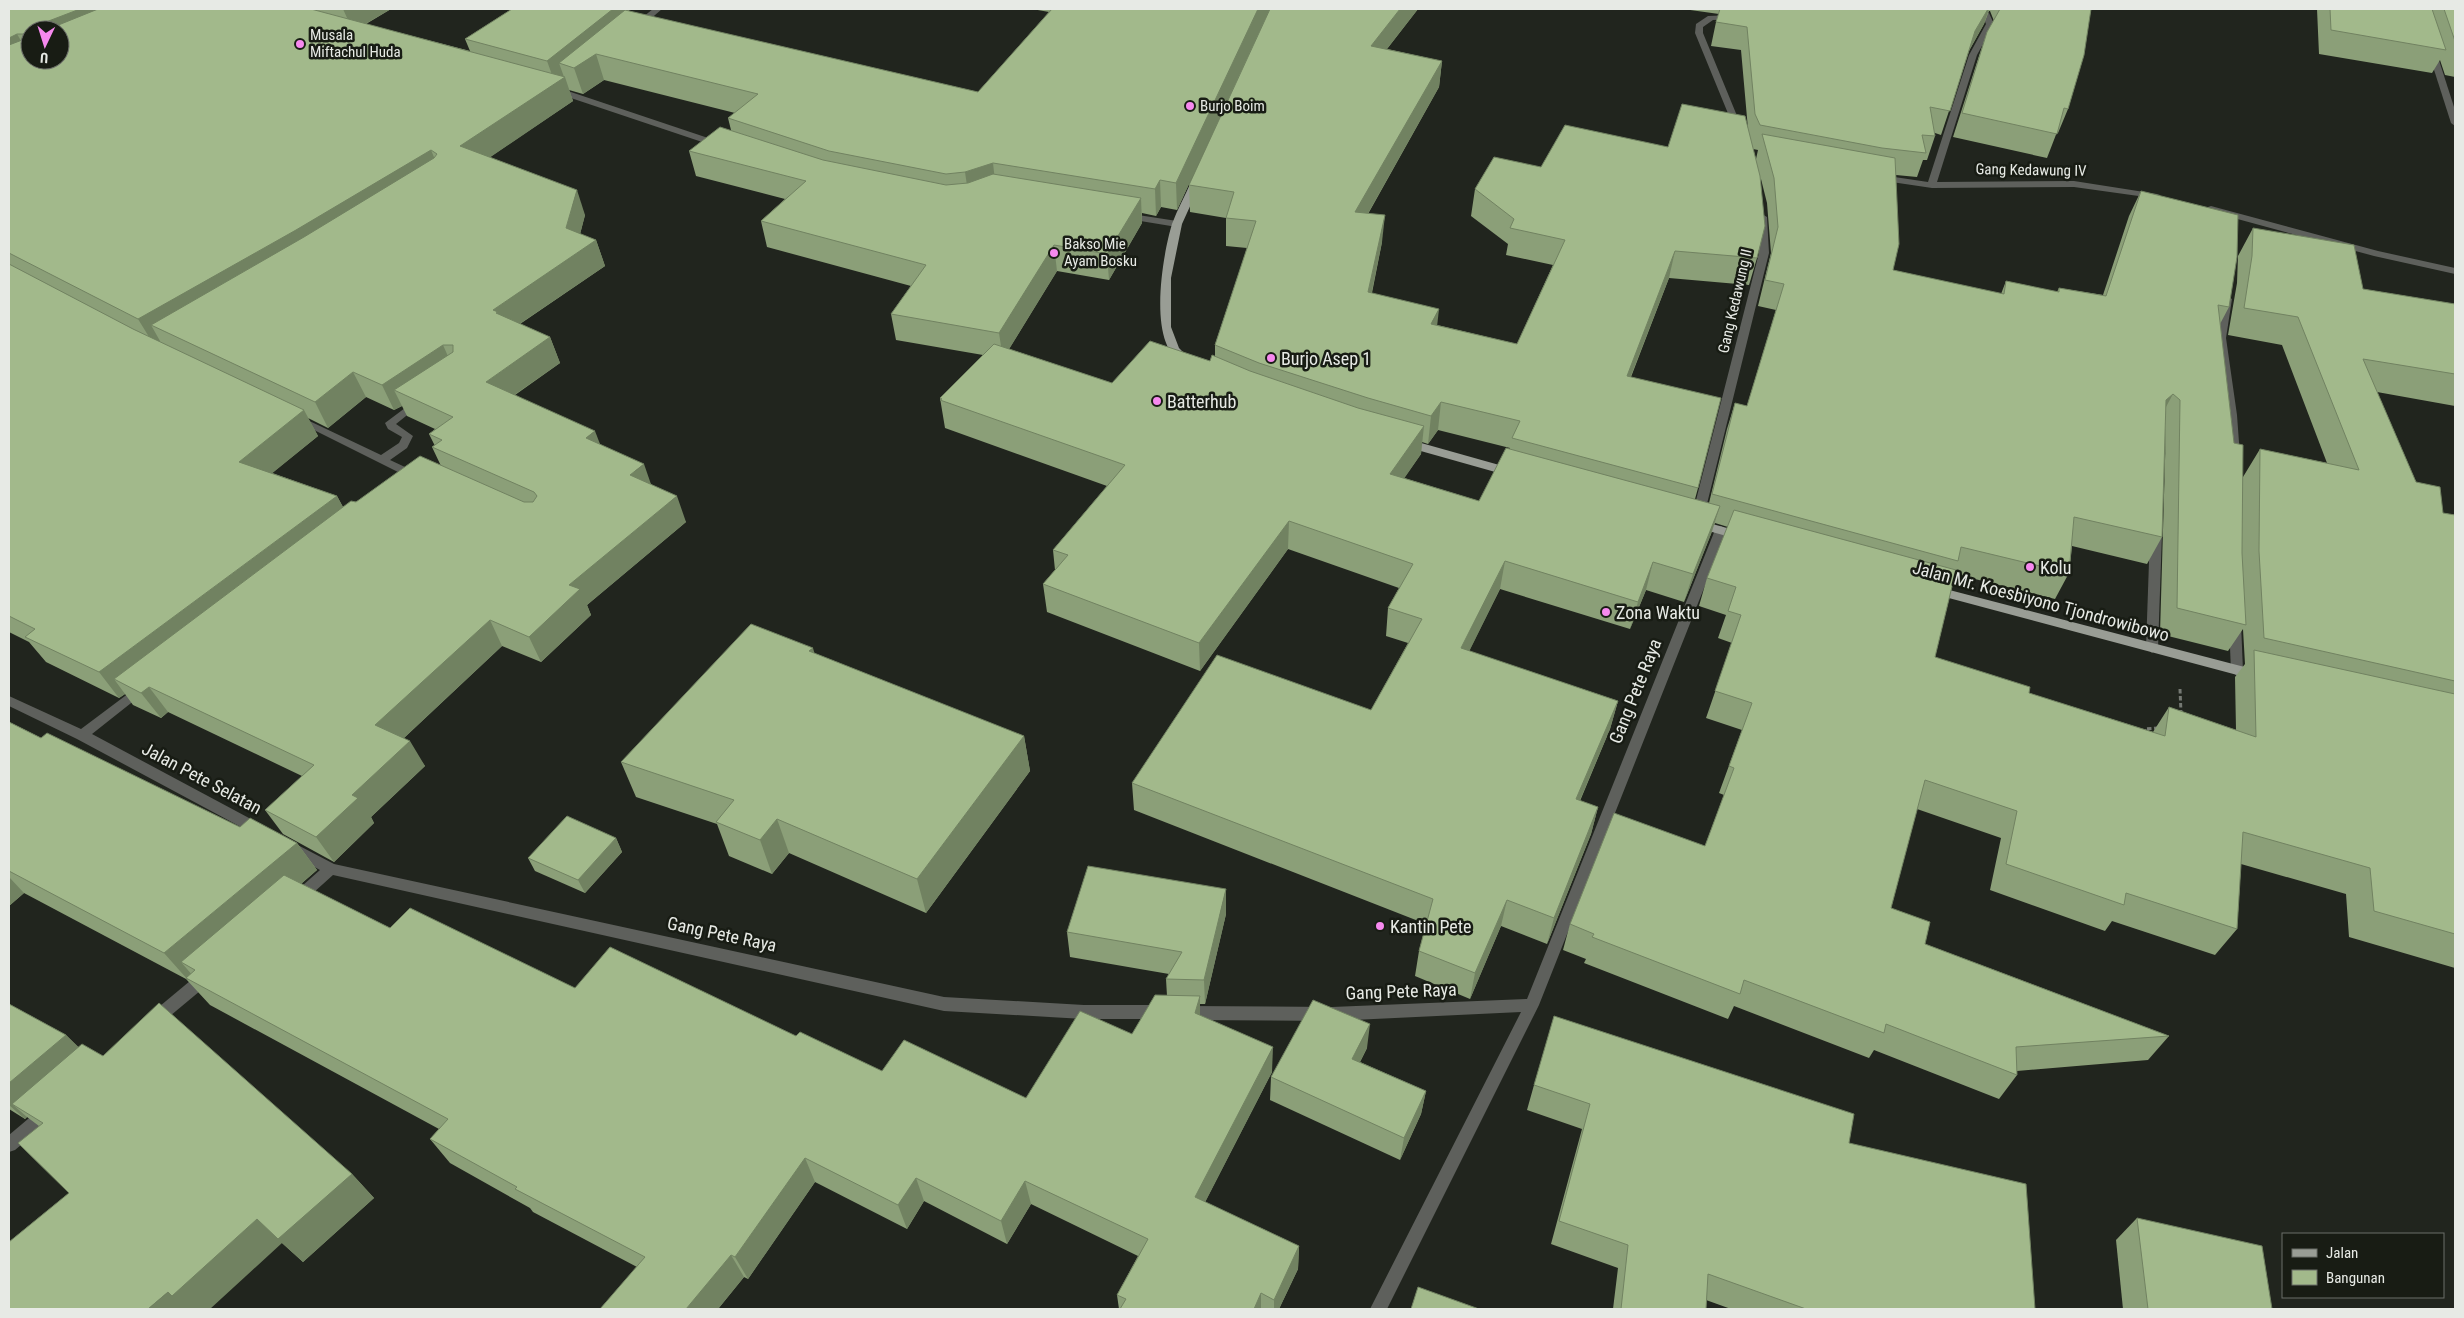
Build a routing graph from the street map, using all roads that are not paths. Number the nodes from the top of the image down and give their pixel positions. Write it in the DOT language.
graph roads {
  1 [pos="658,9"];
  2 [pos="1970,9"];
  3 [pos="1740,18"];
  4 [pos="627,34"];
  5 [pos="2428,42"];
  6 [pos="566,84"];
  7 [pos="2455,123"];
  8 [pos="1740,135"];
  9 [pos="728,148"];
  10 [pos="1202,170"];
  11 [pos="1874,177"];
  12 [pos="1932,185"];
  13 [pos="2166,199"];
  14 [pos="1760,203"];
  15 [pos="2204,208"];
  16 [pos="1113,214"];
  17 [pos="1177,224"];
  18 [pos="2455,271"];
  19 [pos="2228,292"];
  20 [pos="1194,366"];
  21 [pos="430,394"];
  22 [pos="286,414"];
  23 [pos="1399,441"];
  24 [pos="383,459"];
  25 [pos="2235,471"];
  26 [pos="1524,476"];
  27 [pos="419,480"];
  28 [pos="1692,522"];
  29 [pos="2156,523"];
  30 [pos="1721,530"];
  31 [pos="1750,539"];
  32 [pos="1922,587"];
  33 [pos="2235,616"];
  34 [pos="2152,648"];
  35 [pos="2237,670"];
  36 [pos="2265,677"];
  37 [pos="152,681"];
  38 [pos="9,701"];
  39 [pos="82,734"];
  40 [pos="331,869"];
  41 [pos="286,907"];
  42 [pos="219,965"];
  43 [pos="1532,1006"];
  44 [pos="144,1030"];
  45 [pos="61,1100"];
  46 [pos="9,1146"];
  47 [pos="1378,1309"];
  1 -- 4 [label="street"];
  2 -- 12 [label="street"];
  3 -- 8 [label="street"];
  5 -- 7 [label="street"];
  6 -- 9 [label="street"];
  10 -- 17 [label="main road"];
  11 -- 12 [label="street, Gang Kedawung IV"];
  12 -- 13 [label="street, Gang Kedawung IV"];
  14 -- 28 [label="street, Gang Kedawung II"];
  15 -- 18 [label="street"];
  16 -- 17 [label="street"];
  17 -- 20 [label="main road"];
  19 -- 25 [label="street"];
  21 -- 24 [label="street"];
  22 -- 24 [label="street"];
  23 -- 26 [label="main road"];
  24 -- 27 [label="street"];
  28 -- 30 [label="main road"];
  29 -- 34 [label="street"];
  30 -- 31 [label="main road"];
  30 -- 43 [label="street, Gang Pete Raya"];
  32 -- 34 [label="main road, Jalan Mr. Koesbiyono Tjondrowibowo"];
  33 -- 35 [label="street"];
  34 -- 35 [label="main road, Jalan Mr. Koesbiyono Tjondrowibowo"];
  35 -- 36 [label="main road, Jalan Mr. Koesbiyono Tjondrowibowo"];
  37 -- 39 [label="street"];
  38 -- 39 [label="street, Jalan Pete Selatan"];
  39 -- 40 [label="street, Jalan Pete Selatan"];
  40 -- 41 [label="street"];
  40 -- 43 [label="street, Gang Pete Raya"];
  42 -- 44 [label="street"];
  43 -- 47 [label="street, Gang Pete Raya"];
  45 -- 46 [label="street"];
}
